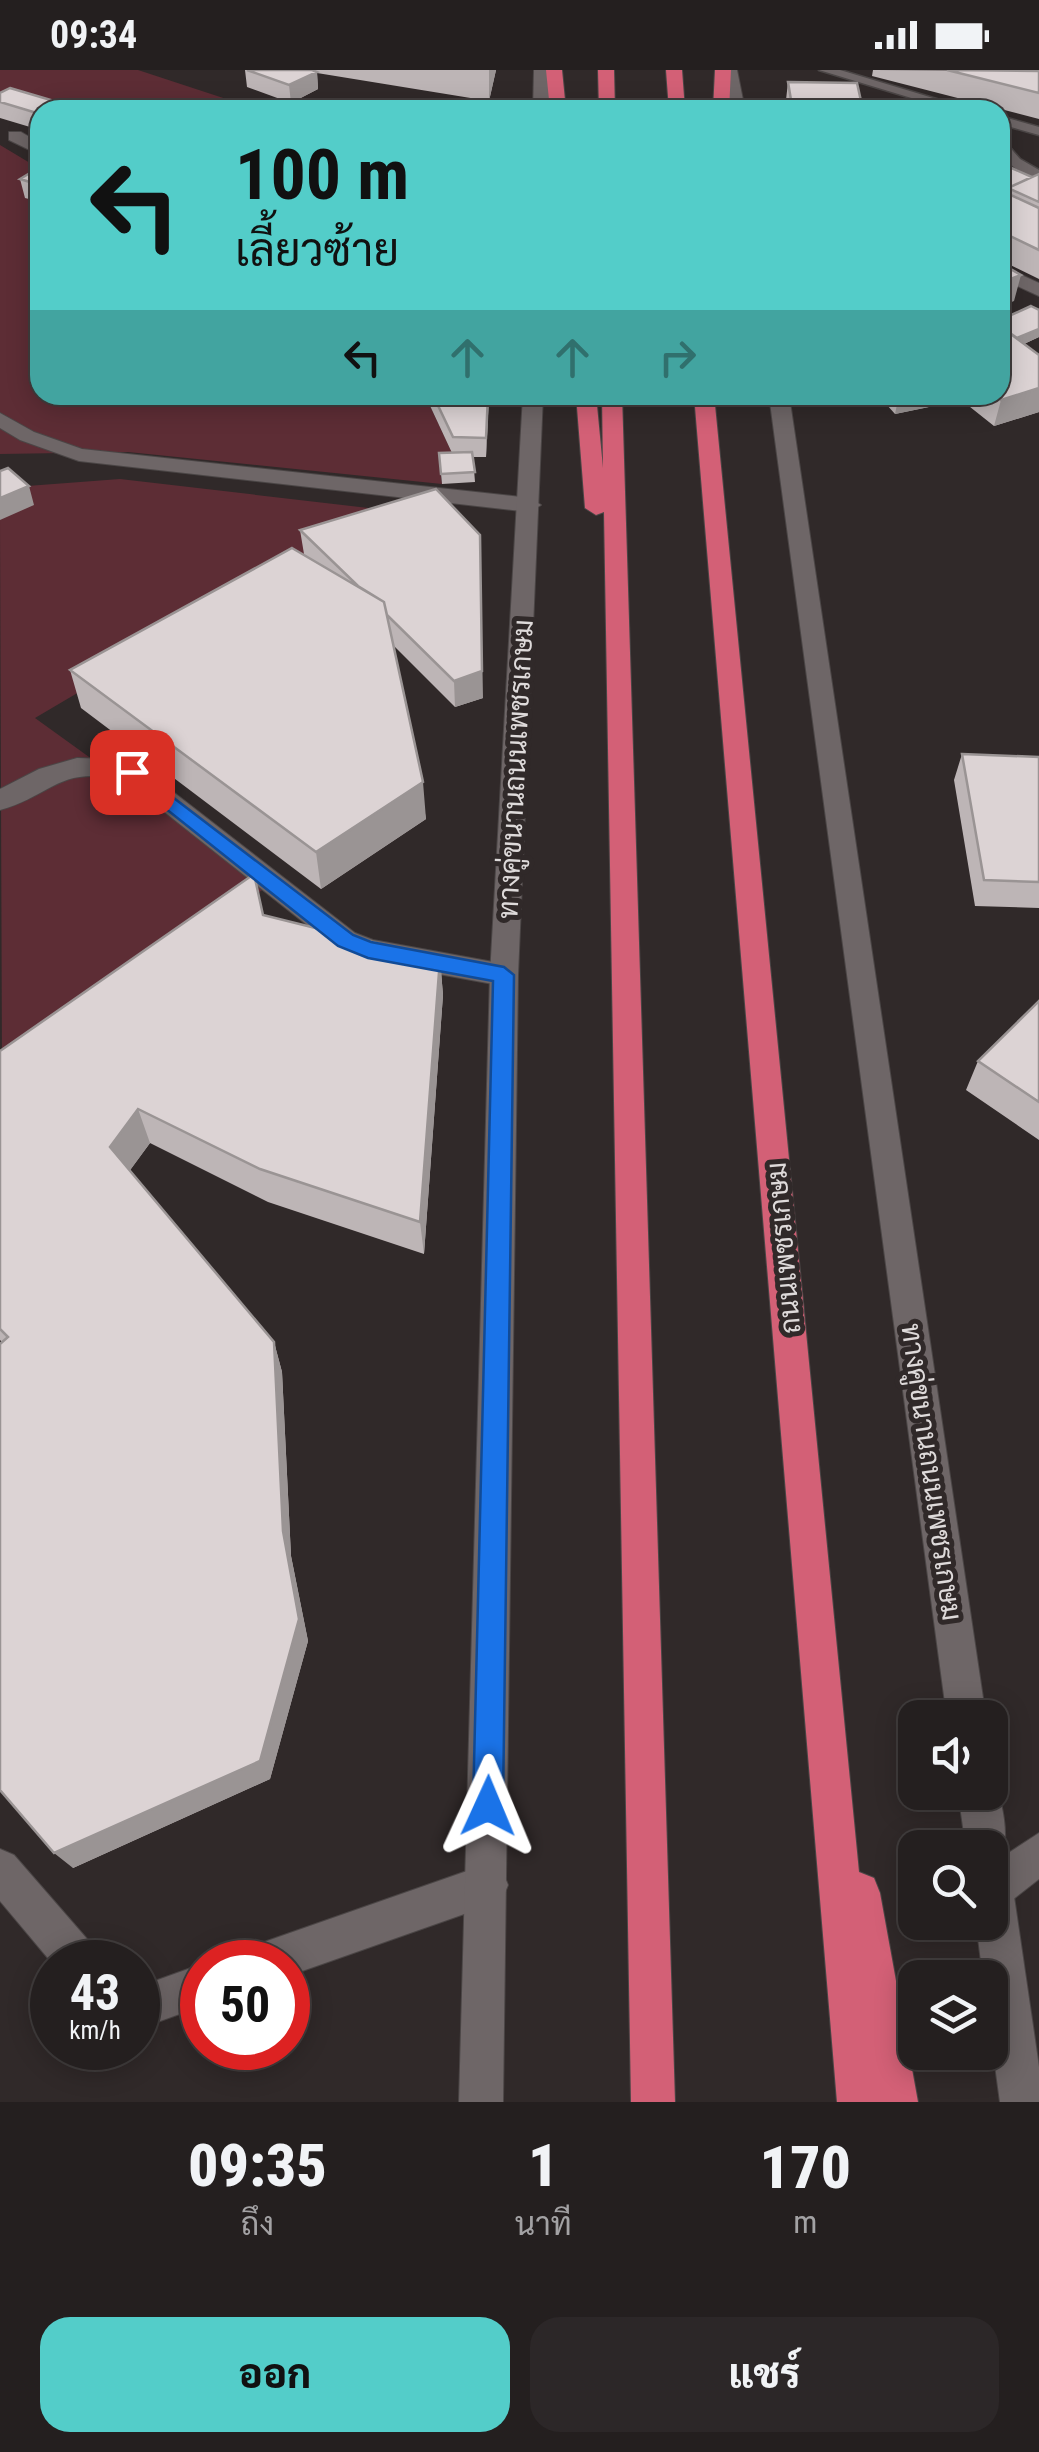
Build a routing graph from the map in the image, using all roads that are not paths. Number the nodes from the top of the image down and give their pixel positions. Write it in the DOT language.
graph roads {
  1 [pos="542,70"];
  2 [pos="554,70"];
  3 [pos="606,70"];
  4 [pos="674,70"];
  5 [pos="726,70"];
  6 [pos="826,70"];
  7 [pos="541,100"];
  8 [pos="557,100"];
  9 [pos="606,100"];
  10 [pos="677,100"];
  11 [pos="722,100"];
  12 [pos="734,100"];
  13 [pos="931,100"];
  14 [pos="1010,123"];
  15 [pos="1039,132"];
  16 [pos="15,136"];
  17 [pos="30,144"];
  18 [pos="1010,158"];
  19 [pos="1039,176"];
  20 [pos="1010,276"];
  21 [pos="1039,290"];
  22 [pos="533,405"];
  23 [pos="587,405"];
  24 [pos="612,405"];
  25 [pos="707,405"];
  26 [pos="780,405"];
  27 [pos="0,419"];
  28 [pos="530,504"];
  29 [pos="619,740"];
  30 [pos="0,801"];
  31 [pos="504,975"];
  32 [pos="825,1698"];
  33 [pos="965,1700"];
  34 [pos="1039,1852"];
  35 [pos="1008,1864"];
  36 [pos="0,1868"];
  37 [pos="486,1885"];
  38 [pos="61,1940"];
  39 [pos="999,1940"];
  40 [pos="310,1947"];
  41 [pos="480,2102"];
  42 [pos="653,2102"];
  43 [pos="859,2102"];
  44 [pos="896,2102"];
  45 [pos="1022,2102"];
  1 -- 7 [label="main road"];
  2 -- 8 [label="highway"];
  3 -- 9 [label="highway"];
  4 -- 10 [label="highway"];
  5 -- 11 [label="highway"];
  5 -- 12 [label="main road"];
  6 -- 13 [label="lane"];
  14 -- 15 [label="lane"];
  16 -- 17 [label="main road"];
  18 -- 19 [label="lane"];
  20 -- 21 [label="main road"];
  22 -- 28 [label="main road, ทางคู่ขนานถนนเพชรเกษม"];
  23 -- 29 [label="highway"];
  24 -- 29 [label="highway"];
  25 -- 32 [label="highway, ถนนเพชรเกษม"];
  26 -- 33 [label="main road, ทางคู่ขนานถนนเพชรเกษม"];
  27 -- 28 [label="main road"];
  28 -- 31 [label="main road, ทางคู่ขนานถนนเพชรเกษม"];
  29 -- 42 [label="highway"];
  30 -- 31 [label="main road"];
  31 -- 37 [label="main road, ทางคู่ขนานถนนเพชรเกษม"];
  32 -- 43 [label="highway, ถนนเพชรเกษม"];
  32 -- 44 [label="highway"];
  34 -- 35 [label="main road"];
  36 -- 38 [label="main road"];
  37 -- 40 [label="main road"];
  37 -- 41 [label="main road, ทางคู่ขนานถนนเพชรเกษม"];
  39 -- 45 [label="main road"];
}
